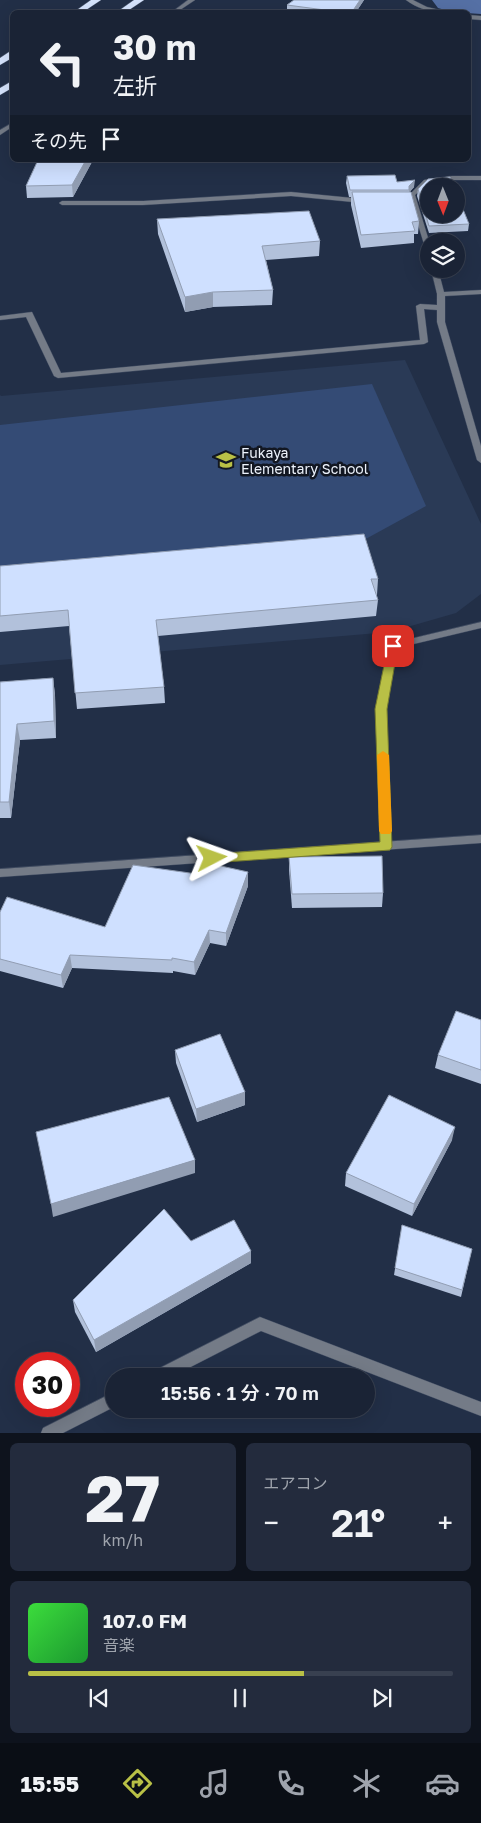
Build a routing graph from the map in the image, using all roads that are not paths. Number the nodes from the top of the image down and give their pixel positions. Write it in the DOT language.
graph roads {
  1 [pos="97,0"];
  2 [pos="140,0"];
  3 [pos="192,0"];
  4 [pos="409,0"];
  5 [pos="81,10"];
  6 [pos="124,10"];
  7 [pos="177,10"];
  8 [pos="436,10"];
  9 [pos="481,178"];
  10 [pos="375,201"];
  11 [pos="404,201"];
  12 [pos="413,201"];
  13 [pos="62,203"];
  14 [pos="423,233"];
  15 [pos="437,278"];
  16 [pos="481,292"];
  17 [pos="441,294"];
  18 [pos="441,308"];
  19 [pos="0,318"];
  20 [pos="481,460"];
  21 [pos="481,625"];
  22 [pos="481,839"];
  23 [pos="386,847"];
  24 [pos="0,873"];
  25 [pos="175,1368"];
  26 [pos="374,1368"];
  27 [pos="375,1368"];
  28 [pos="105,1404"];
  29 [pos="481,1409"];
  30 [pos="48,1433"];
  1 -- 5 [label="highway"];
  2 -- 6 [label="highway"];
  3 -- 7 [label="street"];
  4 -- 8 [label="street"];
  9 -- 12 [label="street"];
  10 -- 13 [label="street"];
  11 -- 12 [label="street"];
  12 -- 14 [label="street"];
  15 -- 17 [label="street"];
  16 -- 17 [label="street"];
  17 -- 18 [label="street"];
  18 -- 19 [label="street"];
  18 -- 20 [label="street"];
  21 -- 23 [label="street"];
  22 -- 23 [label="street"];
  23 -- 24 [label="street"];
  25 -- 26 [label="street"];
  27 -- 29 [label="street"];
  28 -- 30 [label="street"];
}
